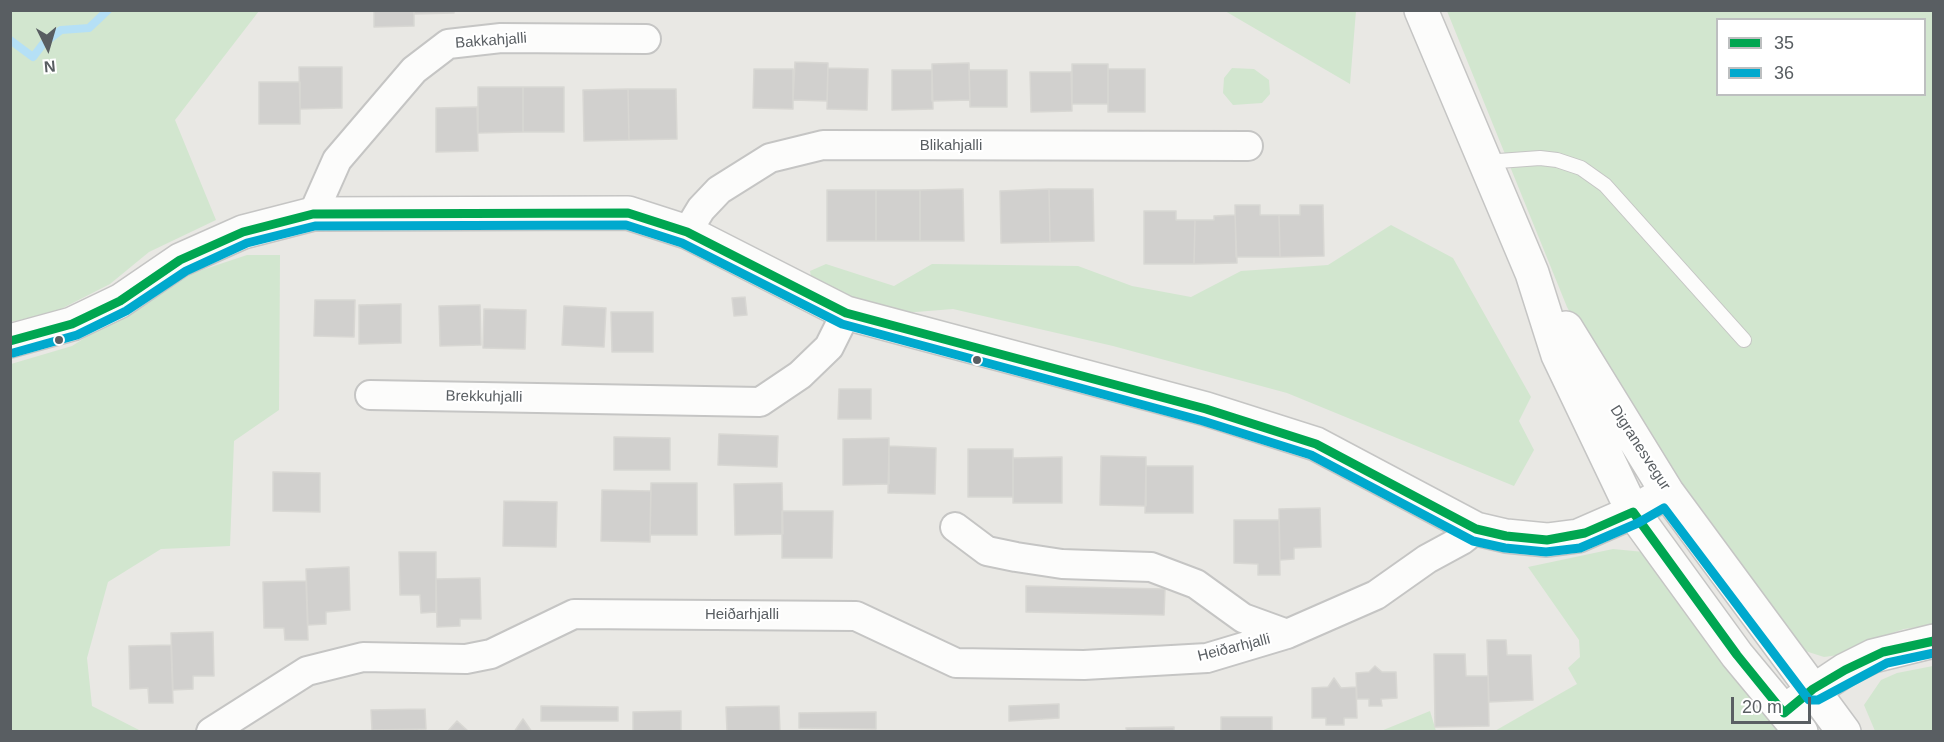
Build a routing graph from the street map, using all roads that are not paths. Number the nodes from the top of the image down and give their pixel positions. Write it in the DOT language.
graph roads {
  1 [pos="1421,10"];
  2 [pos="646,39"];
  3 [pos="1248,146"];
  4 [pos="1485,162"];
  5 [pos="313,214"];
  6 [pos="687,232"];
  7 [pos="1532,273"];
  8 [pos="846,314"];
  9 [pos="1744,340"];
  10 [pos="10,341"];
  11 [pos="370,395"];
  12 [pos="1667,492"];
  13 [pos="1633,512"];
  14 [pos="955,527"];
  15 [pos="1476,529"];
  16 [pos="1287,634"];
  17 [pos="1934,641"];
  18 [pos="1813,689"];
  19 [pos="1792,722"];
  20 [pos="211,732"];
  21 [pos="1844,732"];
  1 -- 4 [label="street, Digranesvegur"];
  2 -- 5 [label="street, Bakkahjalli"];
  3 -- 6 [label="street, Blikahjalli"];
  4 -- 7 [label="street, Digranesvegur"];
  4 -- 9 [label="lane"];
  5 -- 6 [label="street"];
  5 -- 10 [label="street"];
  6 -- 8 [label="street"];
  7 -- 12 [label="street, Digranesvegur"];
  7 -- 13 [label="street, Digranesvegur"];
  8 -- 11 [label="street, Brekkuhjalli"];
  8 -- 15 [label="street"];
  12 -- 13 [label="street"];
  12 -- 18 [label="street, Digranesvegur"];
  13 -- 15 [label="street"];
  13 -- 19 [label="street, Digranesvegur"];
  14 -- 16 [label="street, Heiðarhjalli"];
  15 -- 16 [label="street, Heiðarhjalli"];
  16 -- 20 [label="street, Heiðarhjalli"];
  17 -- 18 [label="street"];
  18 -- 19 [label="street"];
  18 -- 21 [label="street, Digranesvegur"];
}
